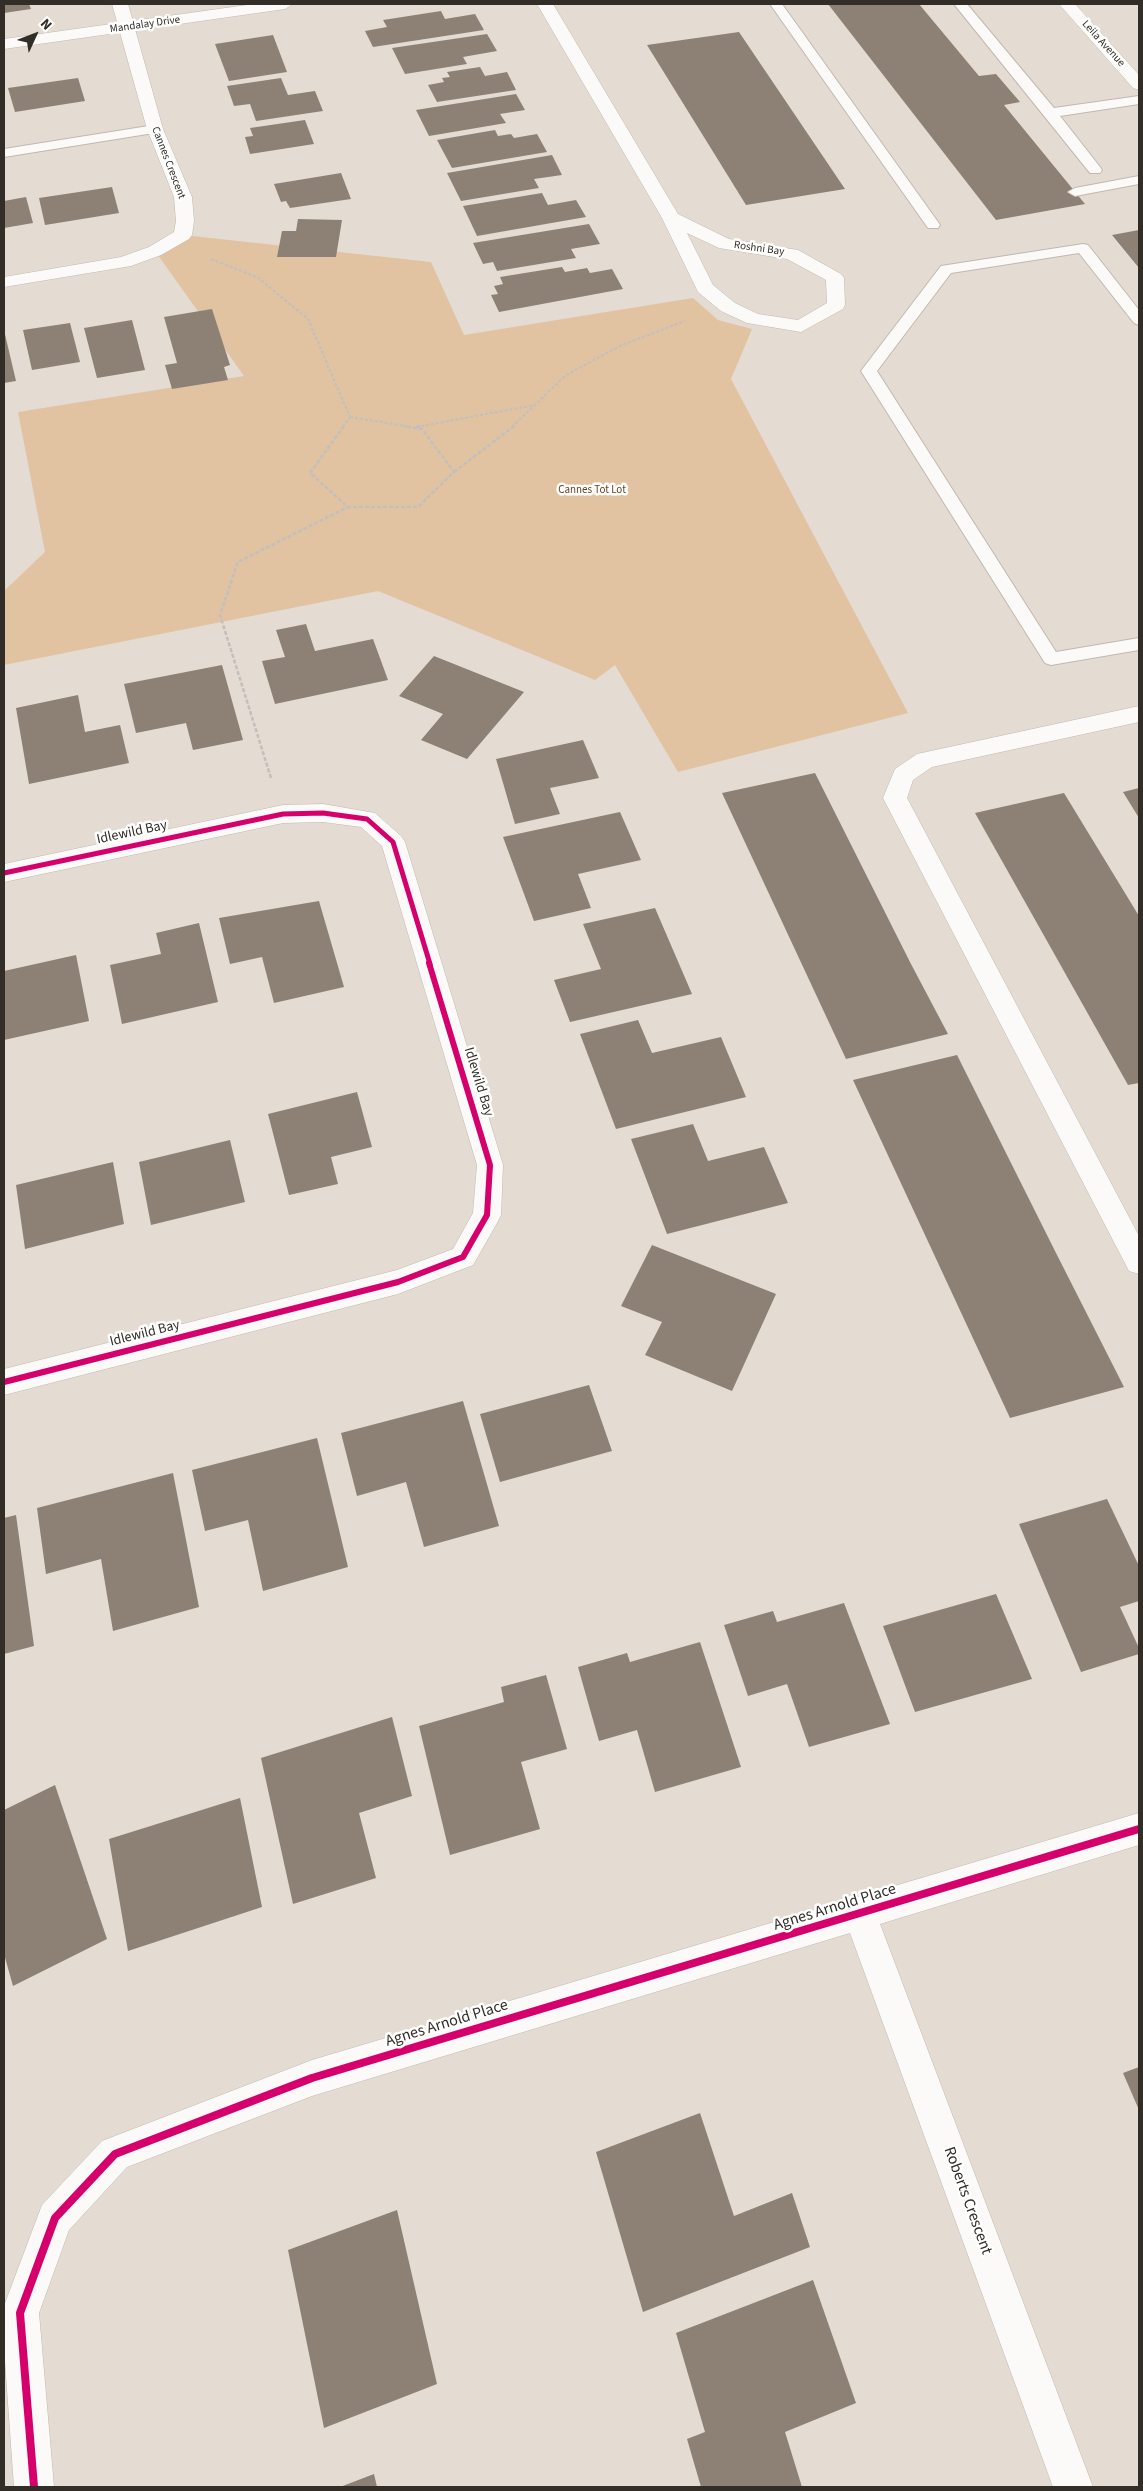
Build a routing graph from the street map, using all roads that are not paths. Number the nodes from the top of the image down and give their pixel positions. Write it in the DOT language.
graph roads {
  1 [pos="120,4"];
  2 [pos="285,4"];
  3 [pos="545,4"];
  4 [pos="776,4"];
  5 [pos="960,4"];
  6 [pos="1067,4"];
  7 [pos="126,28"];
  8 [pos="4,44"];
  9 [pos="1139,85"];
  10 [pos="1139,100"];
  11 [pos="1051,113"];
  12 [pos="155,129"];
  13 [pos="4,153"];
  14 [pos="1095,170"];
  15 [pos="1139,180"];
  16 [pos="1075,192"];
  17 [pos="671,218"];
  18 [pos="932,225"];
  19 [pos="4,282"];
  20 [pos="1139,320"];
  21 [pos="1139,644"];
  22 [pos="1139,714"];
  23 [pos="4,873"];
  24 [pos="1139,1262"];
  25 [pos="4,1382"];
  26 [pos="1139,1829"];
  27 [pos="860,1915"];
  28 [pos="34,2487"];
  29 [pos="1073,2487"];
  1 -- 7 [label="street, Cannes Crescent"];
  2 -- 7 [label="street, Mandalay Drive"];
  3 -- 17 [label="street, Roshni Bay"];
  4 -- 18 [label="lane"];
  5 -- 11 [label="lane"];
  6 -- 9 [label="street, Leila Avenue"];
  7 -- 8 [label="street, Mandalay Drive"];
  7 -- 12 [label="street, Cannes Crescent"];
  10 -- 11 [label="lane"];
  11 -- 14 [label="lane"];
  12 -- 13 [label="lane"];
  12 -- 19 [label="street, Cannes Crescent"];
  15 -- 16 [label="lane"];
  17 -- 17 [label="street, Roshni Bay"];
  20 -- 21 [label="lane"];
  22 -- 24 [label="street"];
  23 -- 25 [label="street, Idlewild Bay"];
  26 -- 27 [label="street, Agnes Arnold Place"];
  27 -- 28 [label="street, Agnes Arnold Place"];
  27 -- 29 [label="street, Roberts Crescent"];
}
